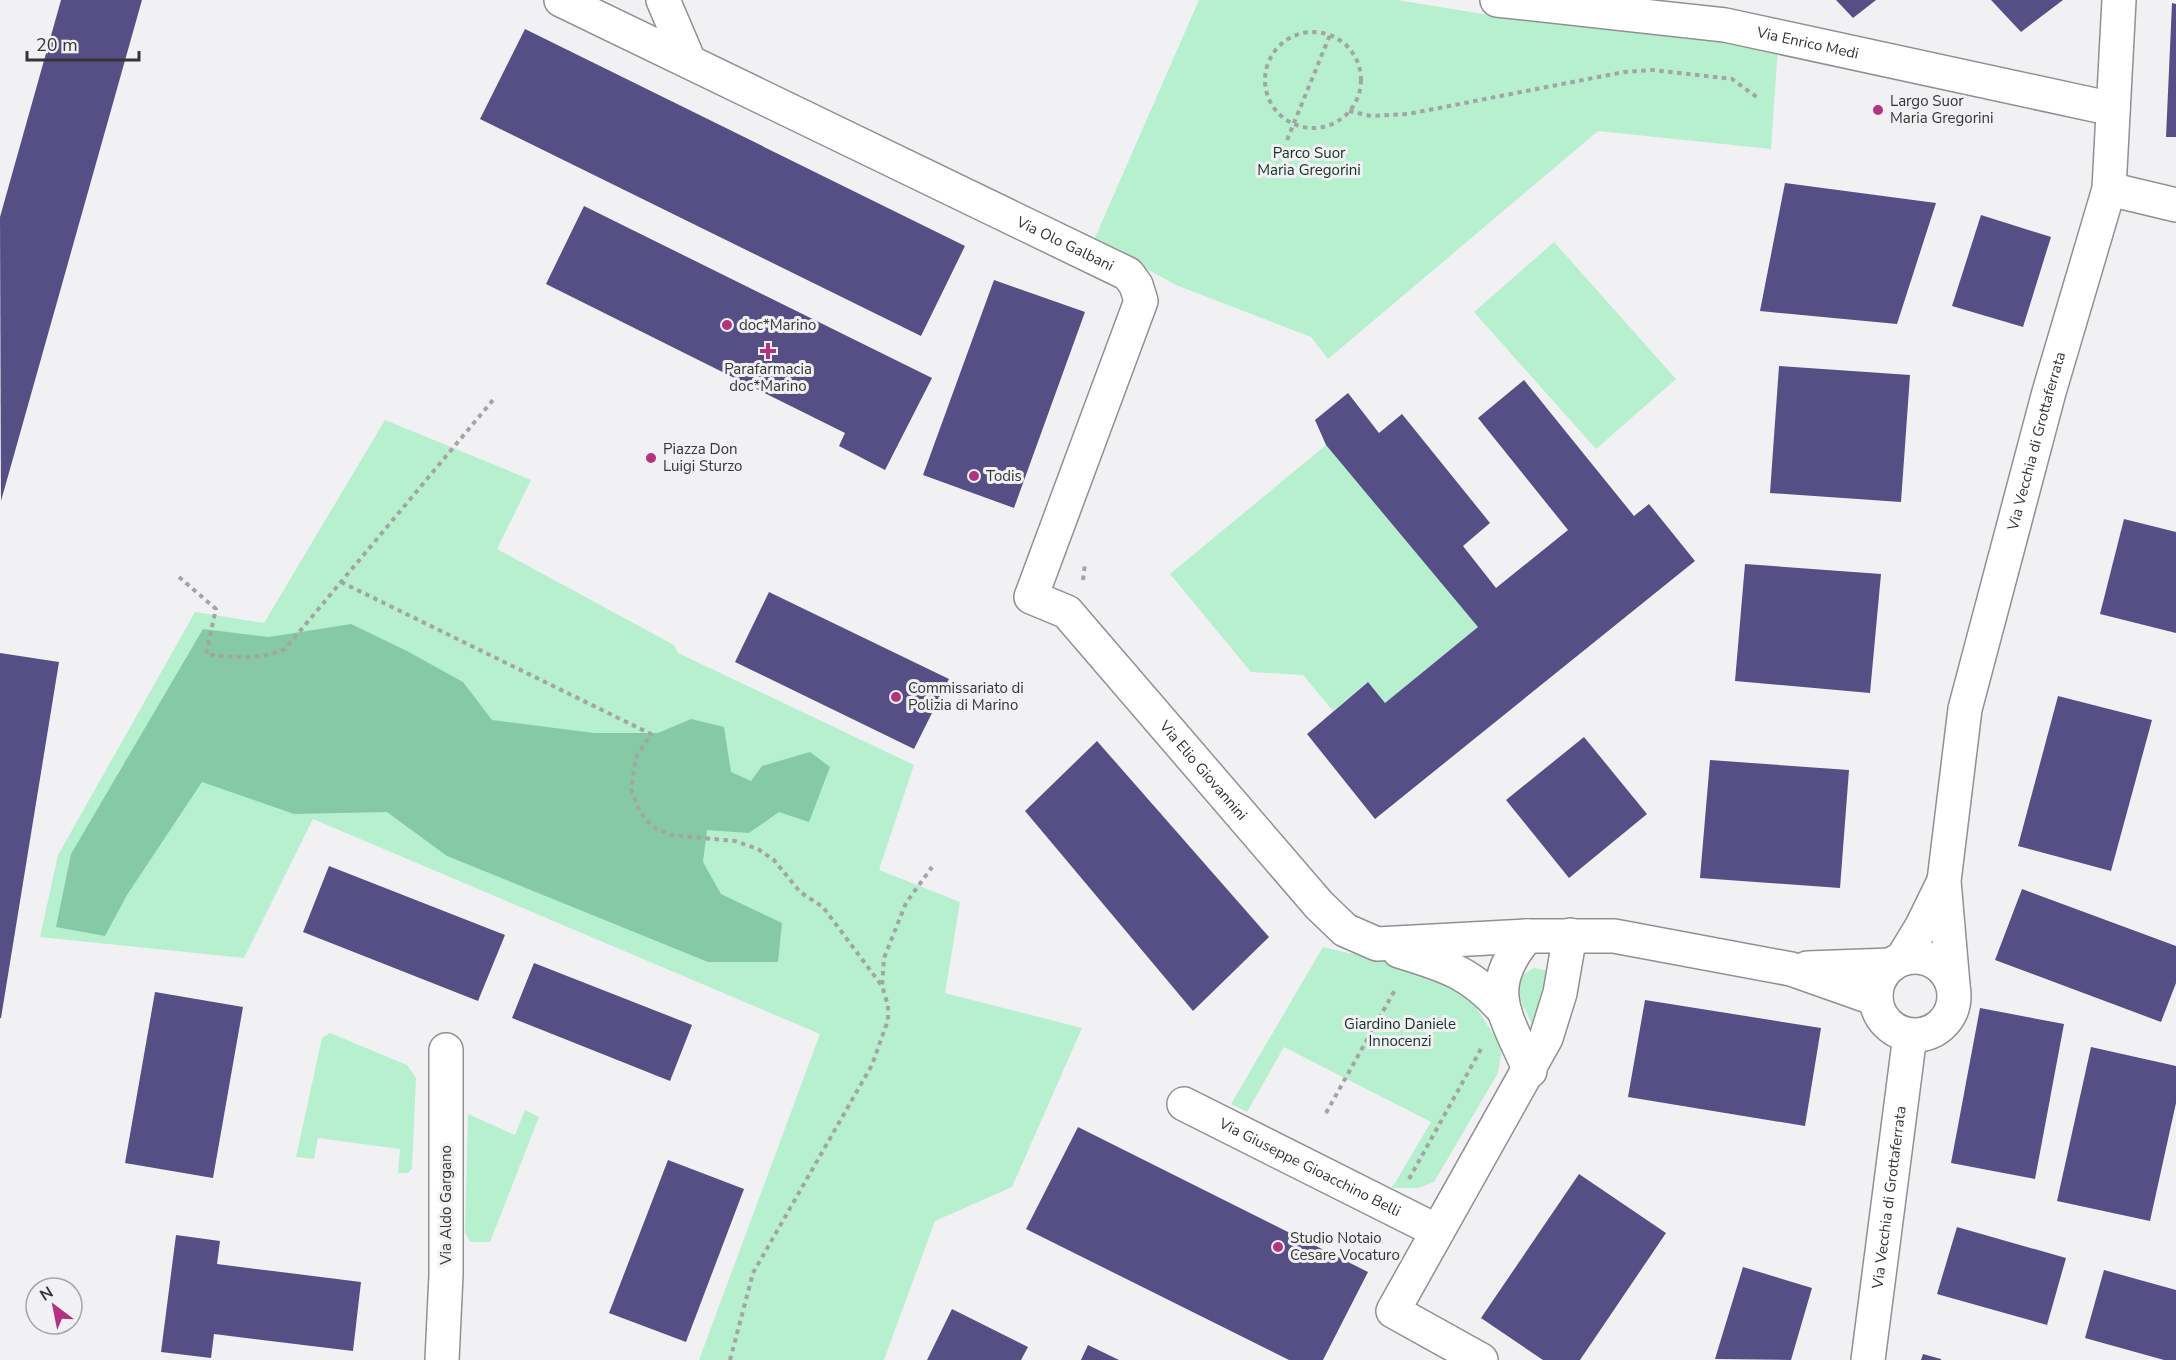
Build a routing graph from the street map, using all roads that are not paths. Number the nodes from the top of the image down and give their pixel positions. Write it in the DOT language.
graph roads {
  1 [pos="561,0"];
  2 [pos="644,0"];
  3 [pos="663,0"];
  4 [pos="1497,0"];
  5 [pos="2119,0"];
  6 [pos="610,22"];
  7 [pos="689,61"];
  8 [pos="2113,109"];
  9 [pos="2109,189"];
  10 [pos="2176,205"];
  11 [pos="1031,597"];
  12 [pos="1944,881"];
  13 [pos="1570,935"];
  14 [pos="1527,936"];
  15 [pos="1377,944"];
  16 [pos="1897,962"];
  17 [pos="1791,969"];
  18 [pos="1953,985"];
  19 [pos="1876,999"];
  20 [pos="1504,1012"];
  21 [pos="1910,1035"];
  22 [pos="446,1050"];
  23 [pos="1530,1071"];
  24 [pos="1184,1104"];
  25 [pos="1437,1231"];
  26 [pos="441,1360"];
  27 [pos="1481,1360"];
  28 [pos="1868,1360"];
  1 -- 6 [label="street, Via Olo Galbani"];
  2 -- 6 [label="street"];
  3 -- 7 [label="street"];
  4 -- 8 [label="street, Via Enrico Medi"];
  5 -- 8 [label="street, Via Vecchia di Grottaferrata"];
  6 -- 7 [label="street, Via Olo Galbani"];
  7 -- 11 [label="street, Via Olo Galbani"];
  8 -- 9 [label="street, Via Vecchia di Grottaferrata"];
  9 -- 10 [label="street"];
  9 -- 12 [label="street, Via Vecchia di Grottaferrata"];
  11 -- 15 [label="street, Via Elio Giovannini"];
  12 -- 16 [label="street, Via Vecchia di Grottaferrata"];
  12 -- 18 [label="street, Via Vecchia di Grottaferrata"];
  13 -- 14 [label="street"];
  13 -- 17 [label="street"];
  13 -- 23 [label="street"];
  14 -- 15 [label="street, Via Elio Giovannini"];
  14 -- 20 [label="street"];
  15 -- 20 [label="street, Via Elio Giovannini"];
  16 -- 17 [label="street"];
  16 -- 18 [label="street"];
  16 -- 19 [label="street"];
  17 -- 19 [label="street"];
  18 -- 21 [label="street"];
  19 -- 21 [label="street"];
  20 -- 23 [label="street"];
  21 -- 28 [label="street, Via Vecchia di Grottaferrata"];
  22 -- 26 [label="street, Via Aldo Gargano"];
  23 -- 25 [label="street"];
  24 -- 25 [label="street, Via Giuseppe Gioacchino Belli"];
  25 -- 27 [label="street"];
}
